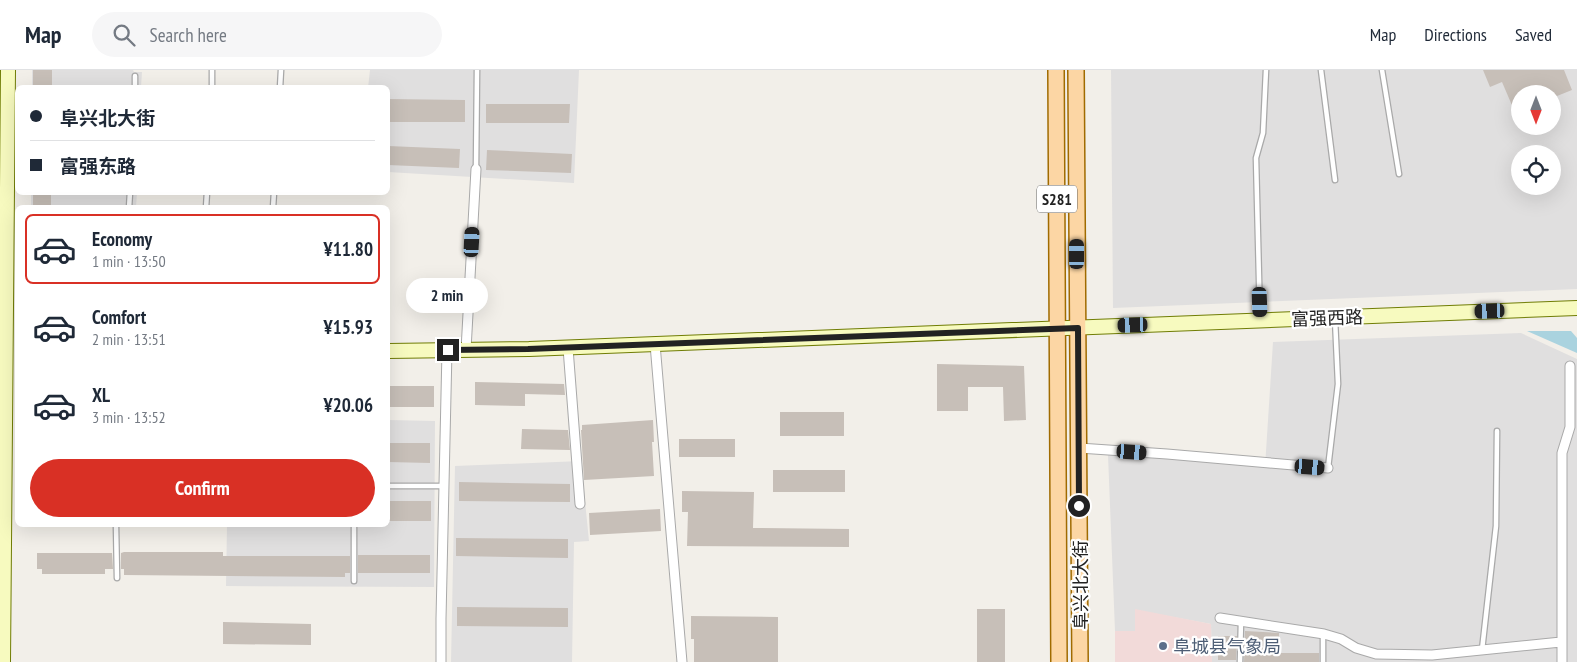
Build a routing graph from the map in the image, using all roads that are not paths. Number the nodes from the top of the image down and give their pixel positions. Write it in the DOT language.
graph roads {
  1 [pos="8,70"];
  2 [pos="212,70"];
  3 [pos="281,70"];
  4 [pos="477,70"];
  5 [pos="1056,70"];
  6 [pos="1076,70"];
  7 [pos="1266,70"];
  8 [pos="1321,70"];
  9 [pos="1382,70"];
  10 [pos="136,76"];
  11 [pos="135,85"];
  12 [pos="212,85"];
  13 [pos="280,85"];
  14 [pos="13,101"];
  15 [pos="476,169"];
  16 [pos="1399,174"];
  17 [pos="1335,180"];
  18 [pos="1577,308"];
  19 [pos="1335,318"];
  20 [pos="1260,320"];
  21 [pos="1058,328"];
  22 [pos="1078,328"];
  23 [pos="656,344"];
  24 [pos="568,348"];
  25 [pos="448,350"];
  26 [pos="466,350"];
  27 [pos="390,351"];
  28 [pos="8,354"];
  29 [pos="1570,366"];
  30 [pos="1497,431"];
  31 [pos="1573,432"];
  32 [pos="1079,448"];
  33 [pos="1328,468"];
  34 [pos="390,486"];
  35 [pos="444,486"];
  36 [pos="580,504"];
  37 [pos="116,527"];
  38 [pos="354,527"];
  39 [pos="117,578"];
  40 [pos="354,581"];
  41 [pos="1220,618"];
  42 [pos="1241,621"];
  43 [pos="1323,633"];
  44 [pos="1561,642"];
  45 [pos="1482,650"];
  46 [pos="3,662"];
  47 [pos="441,662"];
  48 [pos="682,662"];
  49 [pos="1059,662"];
  50 [pos="1080,662"];
  51 [pos="1240,662"];
  52 [pos="1323,662"];
  53 [pos="1562,662"];
  1 -- 14 [label="street"];
  2 -- 12 [label="lane"];
  3 -- 13 [label="lane"];
  4 -- 15 [label="lane"];
  5 -- 21 [label="main road, S281"];
  6 -- 22 [label="main road, S281"];
  7 -- 20 [label="lane"];
  8 -- 17 [label="lane"];
  9 -- 16 [label="lane"];
  10 -- 11 [label="lane"];
  14 -- 28 [label="street"];
  15 -- 26 [label="street"];
  18 -- 19 [label="street, 富强西路"];
  19 -- 20 [label="street, 富强西路"];
  19 -- 33 [label="lane"];
  20 -- 22 [label="street, 富强西路"];
  21 -- 22 [label="street, 富强西路"];
  21 -- 23 [label="street, 富强西路"];
  21 -- 49 [label="main road, 阜兴北大街 / S281"];
  22 -- 32 [label="main road, 阜兴北大街 / S281"];
  23 -- 24 [label="street, 富强西路"];
  23 -- 48 [label="street"];
  24 -- 26 [label="street, 富强西路"];
  24 -- 36 [label="street"];
  25 -- 26 [label="street, 富强西路"];
  25 -- 27 [label="street, 富强西路"];
  25 -- 35 [label="street"];
  28 -- 46 [label="street"];
  29 -- 31 [label="street"];
  30 -- 45 [label="lane"];
  31 -- 44 [label="street"];
  32 -- 33 [label="street"];
  32 -- 50 [label="main road, 阜兴北大街 / S281"];
  34 -- 35 [label="lane"];
  35 -- 47 [label="street"];
  37 -- 39 [label="lane"];
  38 -- 40 [label="lane"];
  41 -- 42 [label="street"];
  42 -- 43 [label="street"];
  42 -- 51 [label="lane"];
  43 -- 45 [label="street"];
  43 -- 52 [label="lane"];
  44 -- 45 [label="street"];
  44 -- 53 [label="street"];
}
